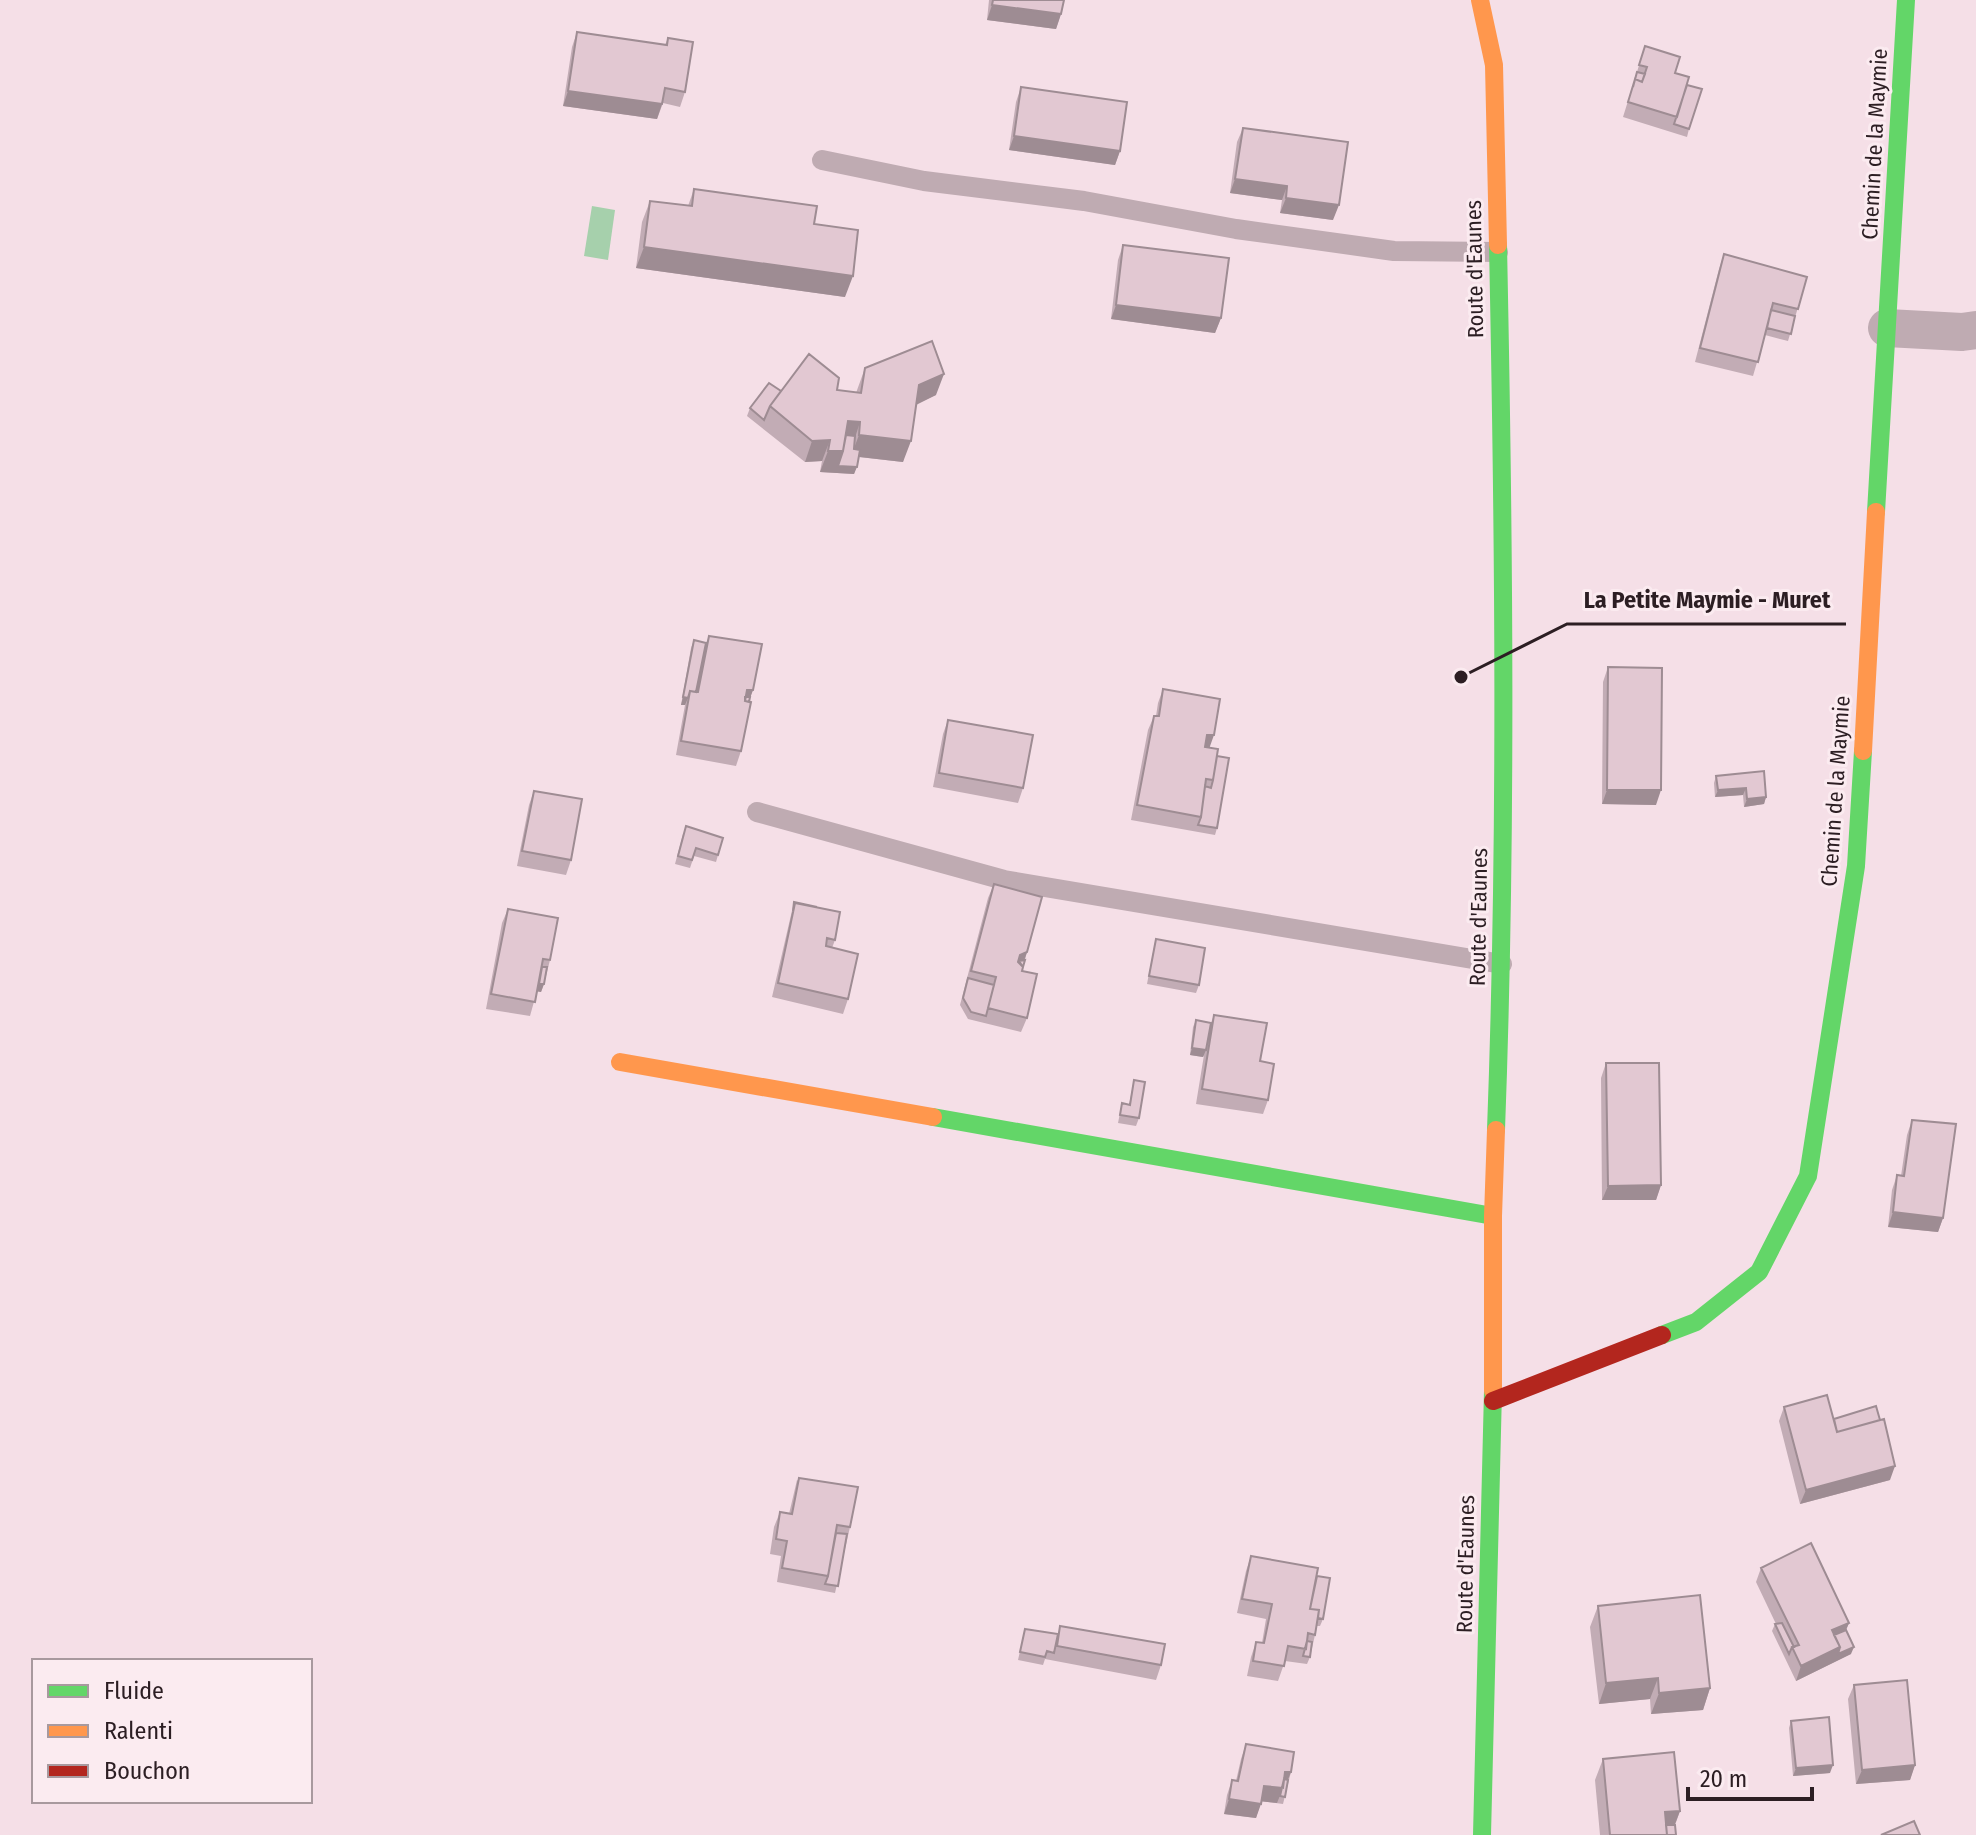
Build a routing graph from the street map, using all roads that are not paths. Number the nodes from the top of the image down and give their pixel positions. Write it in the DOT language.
graph roads {
  1 [pos="1480,0"];
  2 [pos="1906,0"];
  3 [pos="822,160"];
  4 [pos="1498,252"];
  5 [pos="1887,328"];
  6 [pos="1976,330"];
  7 [pos="757,812"];
  8 [pos="1502,964"];
  9 [pos="620,1062"];
  10 [pos="1493,1216"];
  11 [pos="1493,1401"];
  12 [pos="1482,1835"];
  1 -- 4 [label="street, Route d'Eaunes"];
  2 -- 5 [label="street, Chemin de la Maymie"];
  3 -- 4 [label="lane"];
  4 -- 8 [label="street, Route d'Eaunes"];
  5 -- 6 [label="street"];
  5 -- 11 [label="street, Chemin de la Maymie"];
  7 -- 8 [label="lane"];
  8 -- 10 [label="street, Route d'Eaunes"];
  9 -- 10 [label="street"];
  10 -- 11 [label="street, Route d'Eaunes"];
  11 -- 12 [label="street, Route d'Eaunes"];
}
